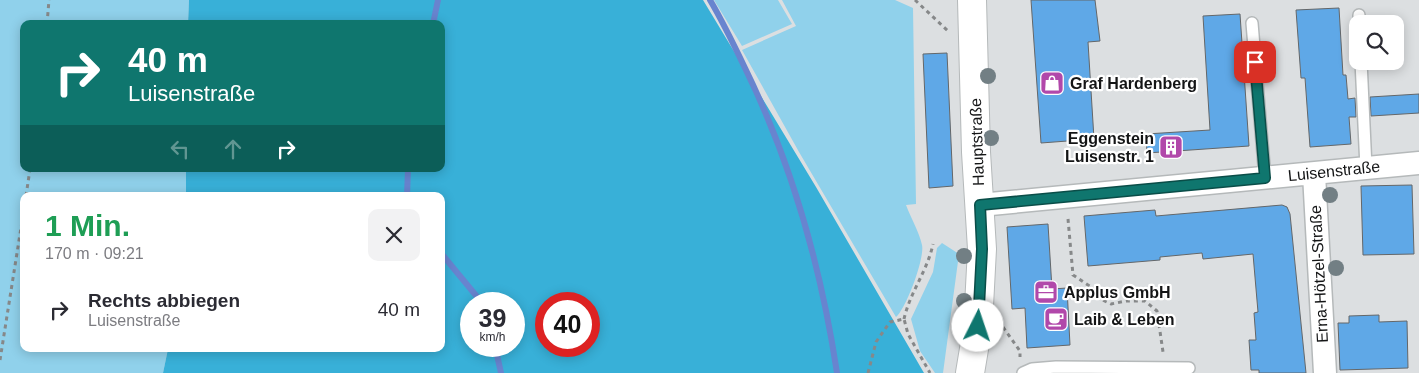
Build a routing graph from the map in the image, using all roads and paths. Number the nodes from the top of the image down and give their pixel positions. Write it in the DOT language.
graph roads {
  1 [pos="49,0"];
  2 [pos="915,0"];
  3 [pos="972,0"];
  4 [pos="47,20"];
  5 [pos="1252,23"];
  6 [pos="949,33"];
  7 [pos="1361,70"];
  8 [pos="1419,163"];
  9 [pos="1366,168"];
  10 [pos="30,172"];
  11 [pos="1314,174"];
  12 [pos="1265,178"];
  13 [pos="27,192"];
  14 [pos="1066,197"];
  15 [pos="980,205"];
  16 [pos="20,234"];
  17 [pos="933,244"];
  18 [pos="904,319"];
  19 [pos="1003,327"];
  20 [pos="0,360"];
  21 [pos="1164,367"];
  22 [pos="1189,368"];
  23 [pos="1021,369"];
  24 [pos="868,373"];
  25 [pos="930,373"];
  26 [pos="970,373"];
  27 [pos="1325,373"];
  1 -- 4 [label="path"];
  2 -- 6 [label="path"];
  3 -- 15 [label="street, Hauptstraße"];
  5 -- 12 [label="lane"];
  7 -- 9 [label="lane"];
  8 -- 9 [label="street, Luisenstraße"];
  9 -- 11 [label="street, Luisenstraße"];
  10 -- 13 [label="path"];
  11 -- 12 [label="street, Luisenstraße"];
  11 -- 27 [label="street, Erna-Hötzel-Straße"];
  12 -- 14 [label="street, Luisenstraße"];
  14 -- 15 [label="street, Luisenstraße"];
  14 -- 21 [label="path"];
  15 -- 26 [label="street, Hauptstraße"];
  16 -- 20 [label="path"];
  17 -- 18 [label="path"];
  18 -- 24 [label="path"];
  18 -- 25 [label="path"];
  19 -- 23 [label="path"];
  21 -- 22 [label="lane"];
  21 -- 23 [label="lane"];
}
